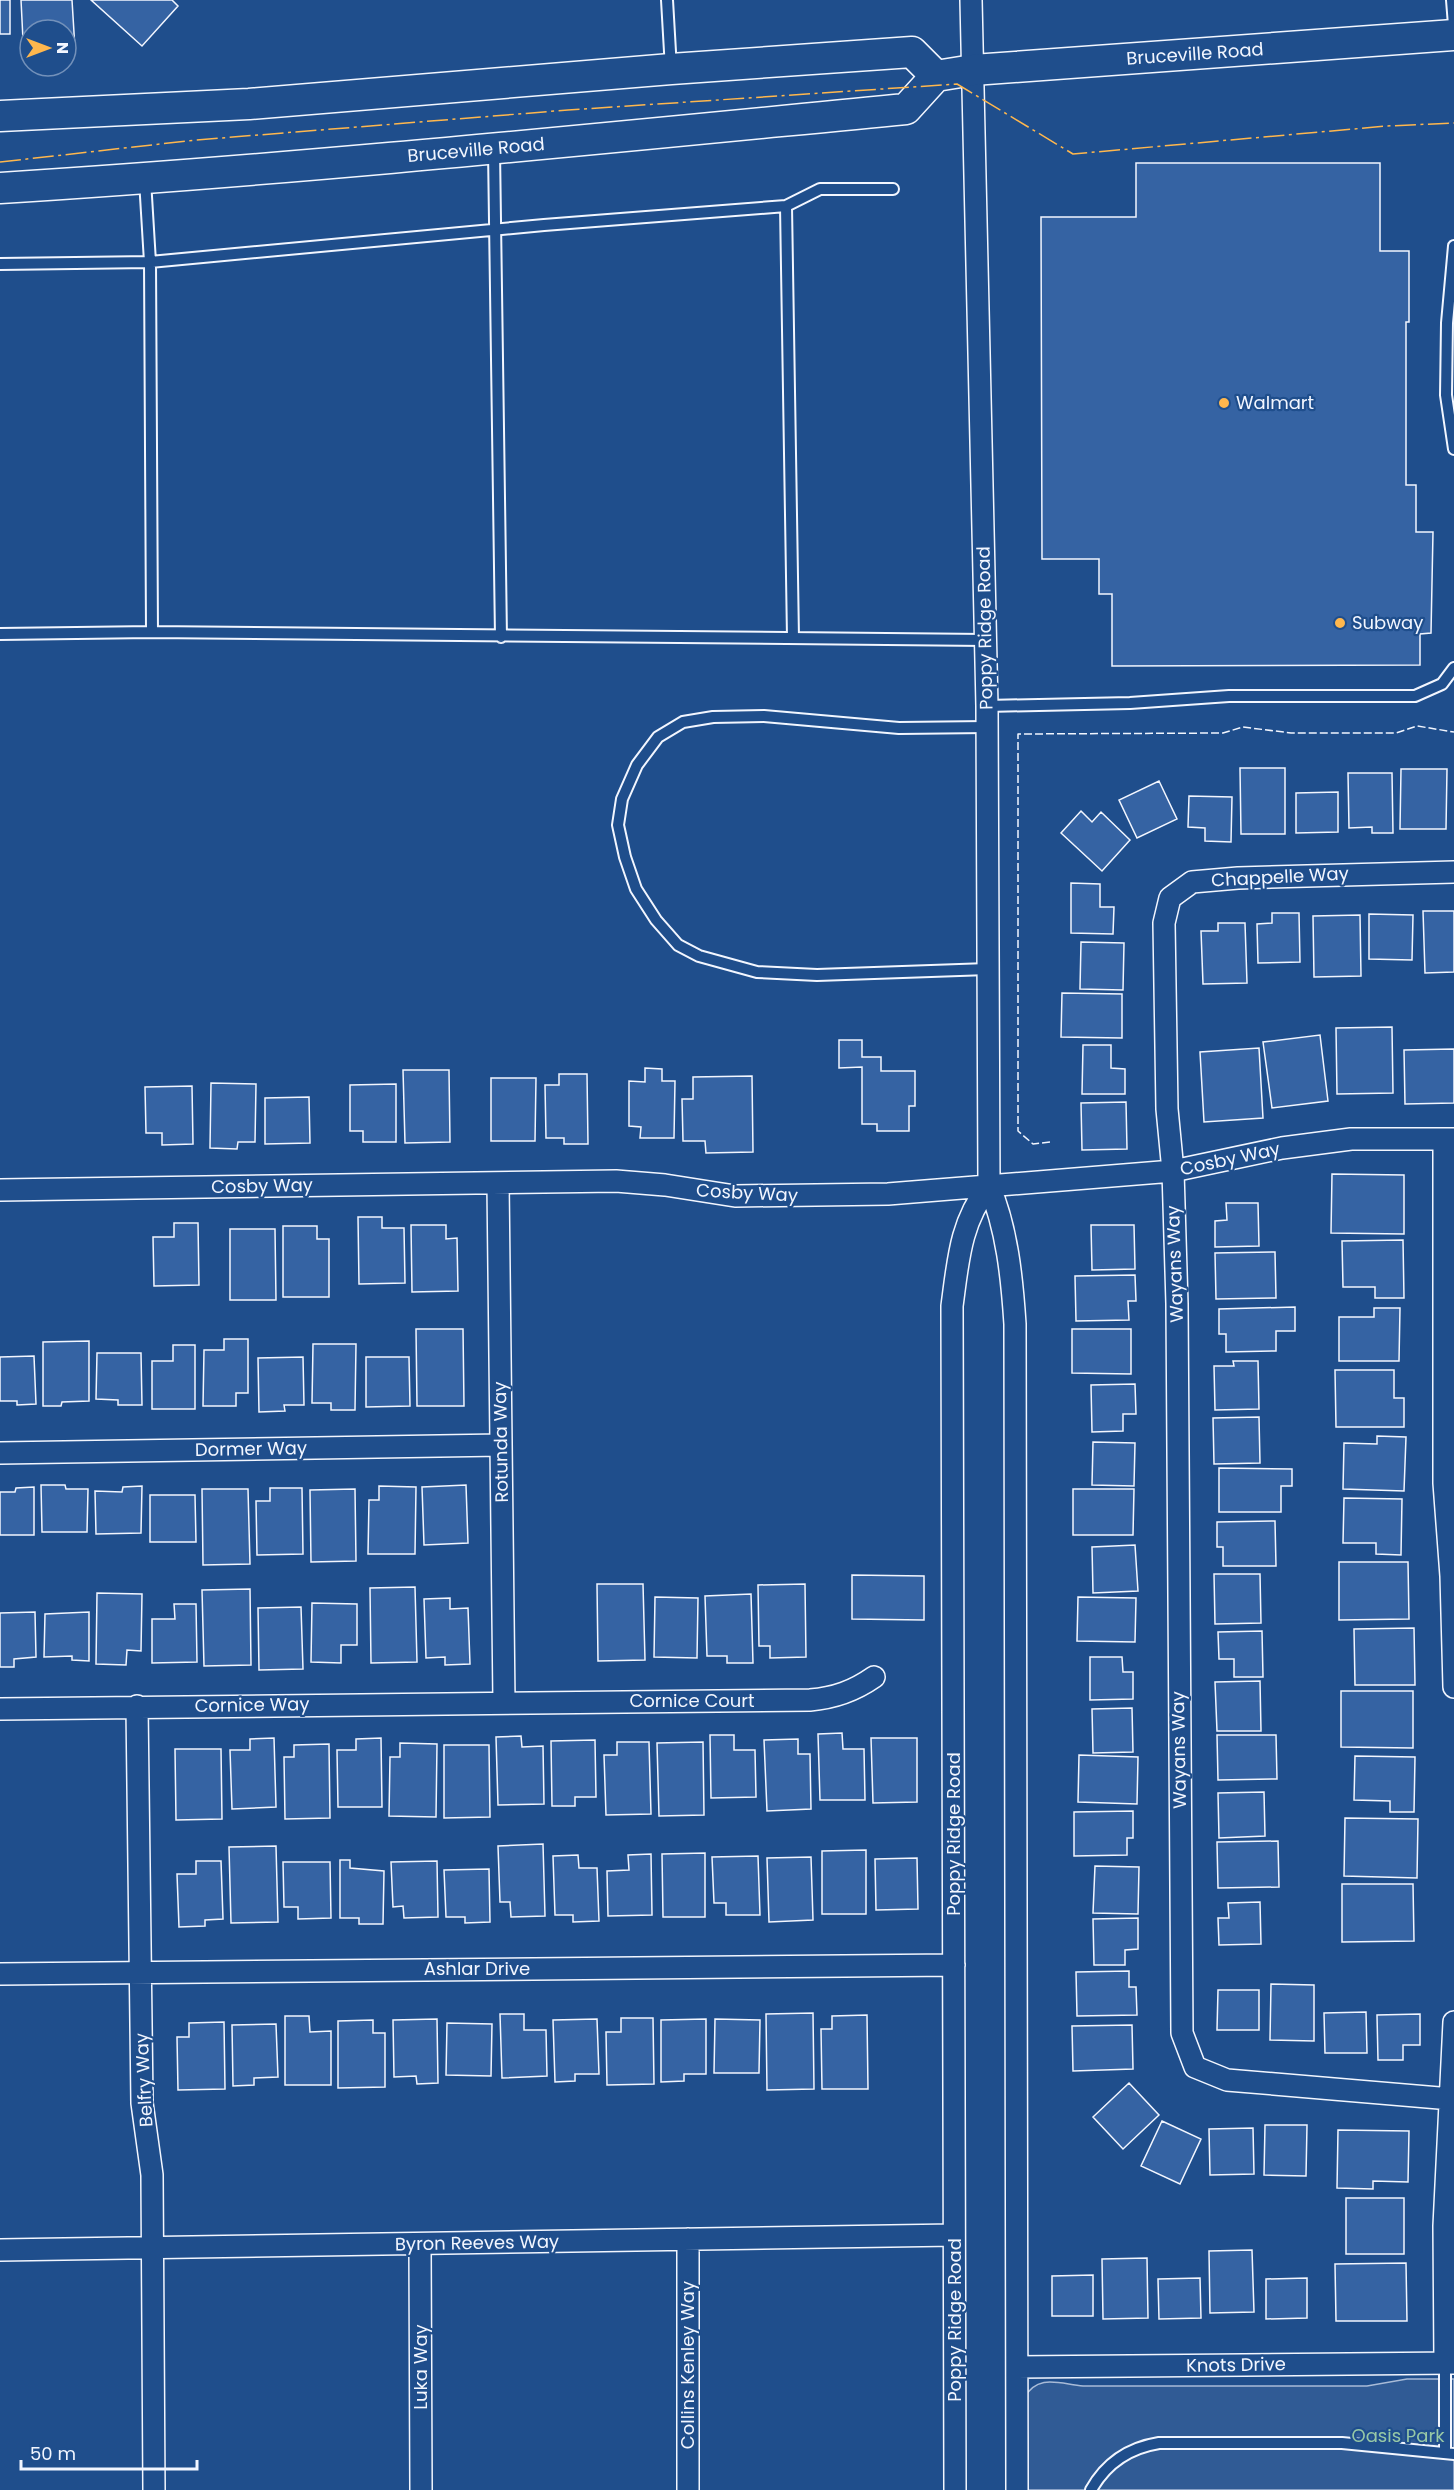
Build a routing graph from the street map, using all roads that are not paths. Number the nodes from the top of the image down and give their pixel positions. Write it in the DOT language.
graph roads {
  1 [pos="667,0"];
  2 [pos="971,0"];
  3 [pos="1452,0"];
  4 [pos="1454,25"];
  5 [pos="1454,35"];
  6 [pos="671,69"];
  7 [pos="974,70"];
  8 [pos="936,76"];
  9 [pos="0,116"];
  10 [pos="494,148"];
  11 [pos="145,179"];
  12 [pos="0,188"];
  13 [pos="893,189"];
  14 [pos="786,206"];
  15 [pos="496,229"];
  16 [pos="1454,246"];
  17 [pos="150,262"];
  18 [pos="0,264"];
  19 [pos="1454,449"];
  20 [pos="152,632"];
  21 [pos="0,634"];
  22 [pos="501,637"];
  23 [pos="794,638"];
  24 [pos="986,640"];
  25 [pos="1454,668"];
  26 [pos="987,716"];
  27 [pos="1454,872"];
  28 [pos="988,969"];
  29 [pos="1449,1139"];
  30 [pos="1173,1172"];
  31 [pos="498,1183"];
  32 [pos="989,1186"];
  33 [pos="0,1190"];
  34 [pos="501,1445"];
  35 [pos="0,1453"];
  36 [pos="874,1677"];
  37 [pos="1454,1687"];
  38 [pos="504,1702"];
  39 [pos="137,1706"];
  40 [pos="0,1708"];
  41 [pos="954,1965"];
  42 [pos="142,1972"];
  43 [pos="0,1974"];
  44 [pos="1454,2022"];
  45 [pos="1451,2099"];
  46 [pos="954,2235"];
  47 [pos="688,2239"];
  48 [pos="420,2244"];
  49 [pos="153,2248"];
  50 [pos="0,2250"];
  51 [pos="1450,2363"];
  52 [pos="1017,2367"];
  53 [pos="1450,2453"];
  54 [pos="154,2490"];
  55 [pos="421,2490"];
  56 [pos="688,2490"];
  57 [pos="955,2490"];
  58 [pos="1017,2490"];
  59 [pos="1091,2490"];
  1 -- 6 [label="lane"];
  2 -- 7 [label="street, Poppy Ridge Road"];
  3 -- 4 [label="lane"];
  5 -- 7 [label="main road, Bruceville Road"];
  6 -- 8 [label="main road"];
  6 -- 9 [label="main road"];
  7 -- 8 [label="main road, Bruceville Road"];
  7 -- 24 [label="street, Poppy Ridge Road"];
  8 -- 10 [label="main road, Bruceville Road"];
  10 -- 11 [label="main road, Bruceville Road"];
  10 -- 15 [label="lane"];
  11 -- 12 [label="main road, Bruceville Road"];
  11 -- 17 [label="lane"];
  13 -- 14 [label="lane"];
  14 -- 15 [label="lane"];
  14 -- 23 [label="lane"];
  15 -- 17 [label="lane"];
  15 -- 22 [label="lane"];
  16 -- 19 [label="lane"];
  17 -- 18 [label="lane"];
  17 -- 20 [label="lane"];
  20 -- 21 [label="lane"];
  20 -- 22 [label="lane"];
  22 -- 23 [label="lane"];
  23 -- 24 [label="lane"];
  24 -- 26 [label="street, Poppy Ridge Road"];
  25 -- 26 [label="lane"];
  26 -- 28 [label="street, Poppy Ridge Road"];
  26 -- 28 [label="lane"];
  27 -- 30 [label="street, Chappelle Way"];
  28 -- 32 [label="street, Poppy Ridge Road"];
  29 -- 30 [label="street, Cosby Way"];
  29 -- 37 [label="street"];
  30 -- 32 [label="street, Cosby Way"];
  30 -- 45 [label="street, Wayans Way"];
  31 -- 32 [label="street, Cosby Way"];
  31 -- 33 [label="street, Cosby Way"];
  31 -- 34 [label="street, Rotunda Way"];
  32 -- 41 [label="street, Poppy Ridge Road"];
  32 -- 52 [label="street, Poppy Ridge Road"];
  34 -- 35 [label="street, Dormer Way"];
  34 -- 38 [label="street, Rotunda Way"];
  36 -- 38 [label="street, Cornice Court"];
  38 -- 39 [label="street, Cornice Way"];
  39 -- 40 [label="street, Cornice Way"];
  39 -- 42 [label="street, Belfry Way"];
  41 -- 42 [label="street, Ashlar Drive"];
  41 -- 46 [label="street, Poppy Ridge Road"];
  42 -- 43 [label="street, Ashlar Drive"];
  42 -- 49 [label="street, Belfry Way"];
  44 -- 45 [label="street"];
  45 -- 51 [label="street"];
  46 -- 47 [label="street, Byron Reeves Way"];
  46 -- 57 [label="street, Poppy Ridge Road"];
  47 -- 48 [label="street, Byron Reeves Way"];
  47 -- 56 [label="street, Collins Kenley Way"];
  48 -- 49 [label="street, Byron Reeves Way"];
  48 -- 55 [label="street, Luka Way"];
  49 -- 50 [label="street, Byron Reeves Way"];
  49 -- 54 [label="street, Belfry Way"];
  51 -- 52 [label="street, Knots Drive"];
  51 -- 53 [label="lane"];
  52 -- 58 [label="street, Poppy Ridge Road"];
  53 -- 59 [label="lane"];
}
